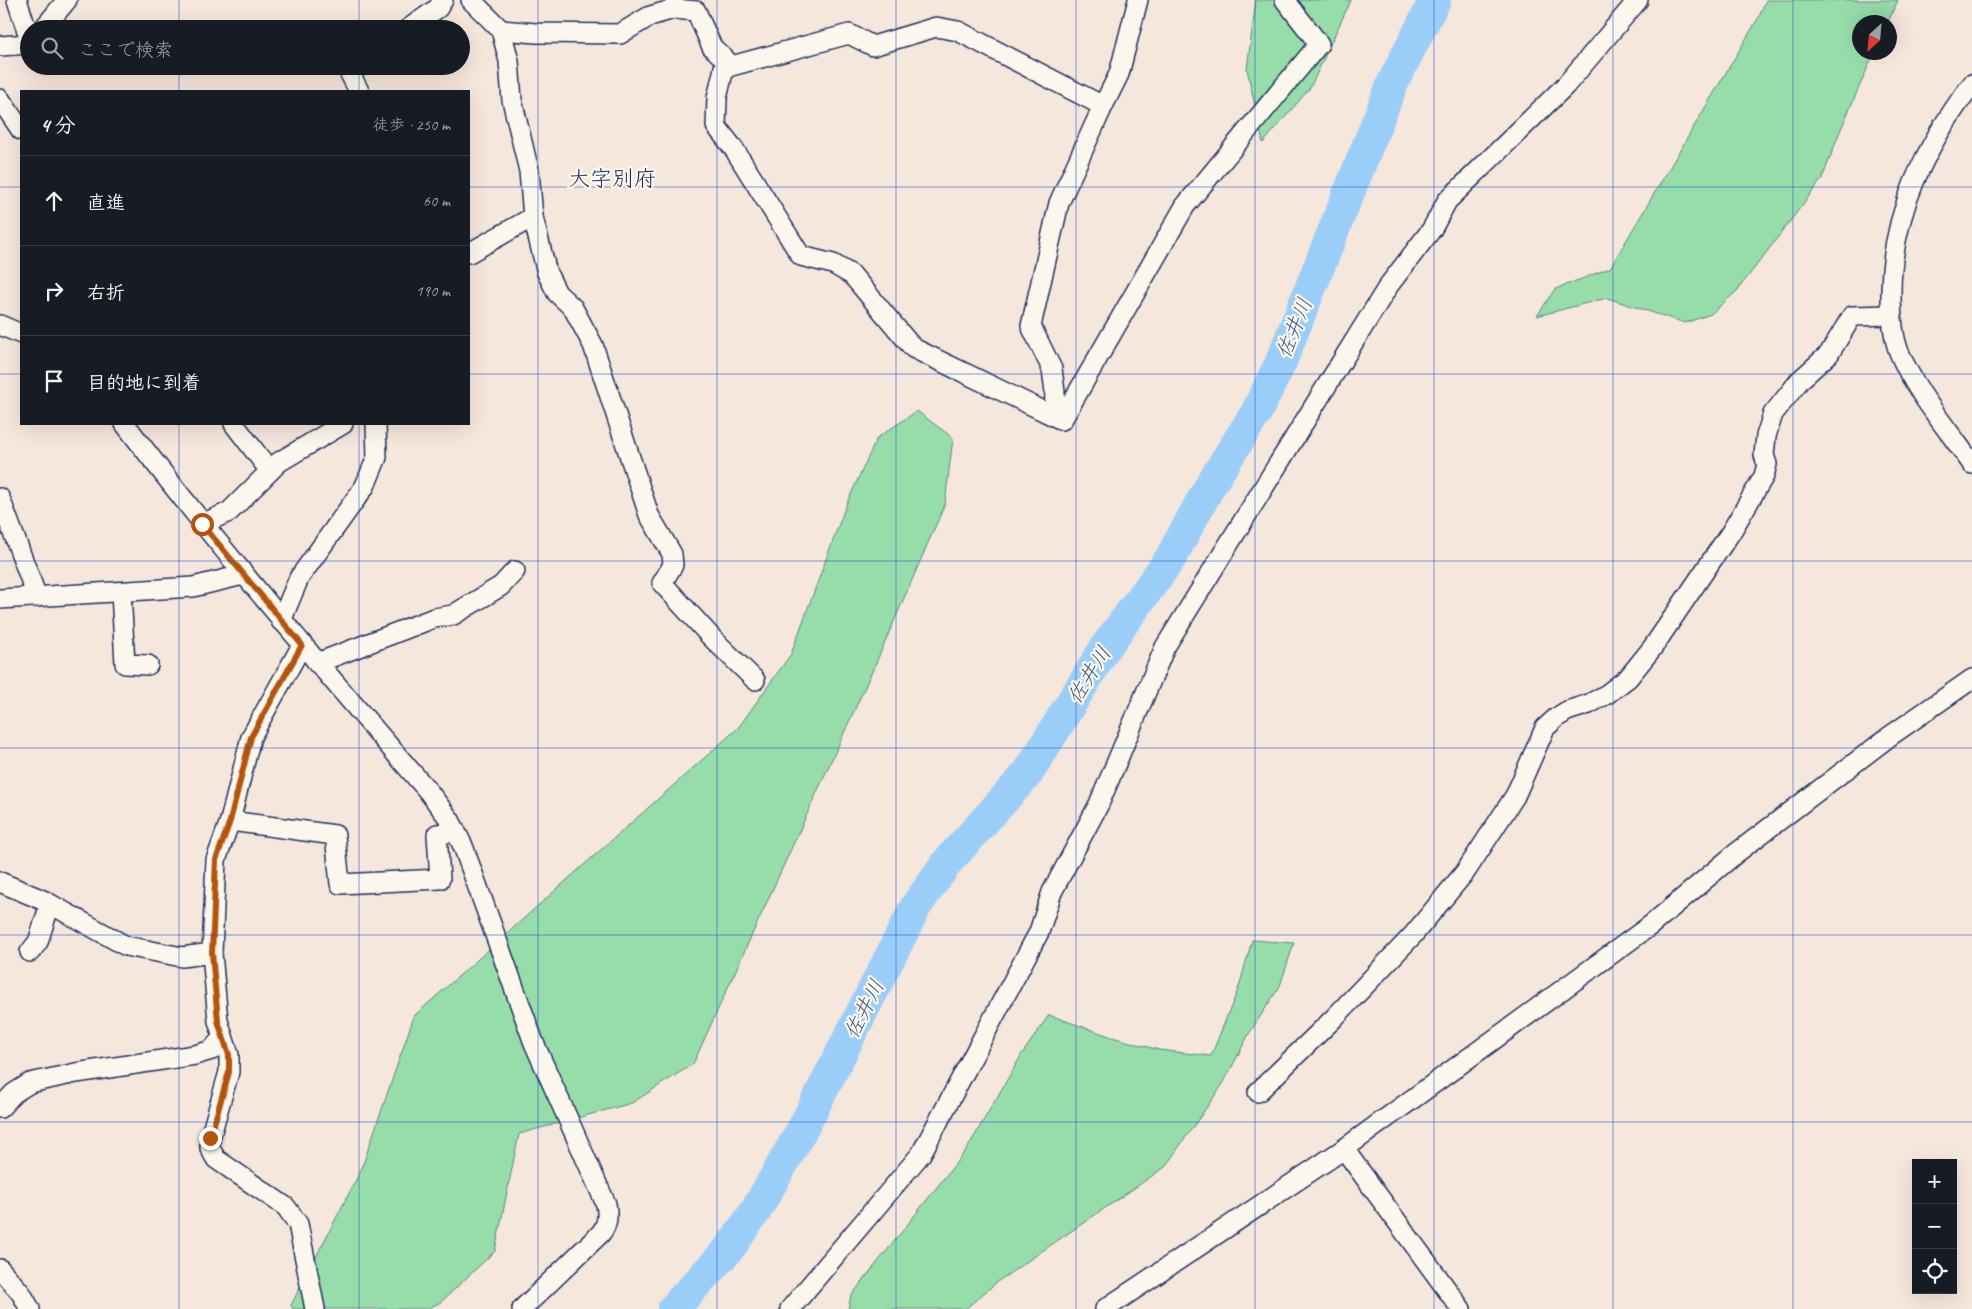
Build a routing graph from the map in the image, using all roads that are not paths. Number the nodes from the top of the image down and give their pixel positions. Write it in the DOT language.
graph roads {
  1 [pos="17,0"];
  2 [pos="67,0"];
  3 [pos="444,0"];
  4 [pos="471,0"];
  5 [pos="1138,0"];
  6 [pos="1285,0"];
  7 [pos="1638,0"];
  8 [pos="23,20"];
  9 [pos="50,20"];
  10 [pos="421,20"];
  11 [pos="500,30"];
  12 [pos="20,45"];
  13 [pos="0,46"];
  14 [pos="724,68"];
  15 [pos="350,75"];
  16 [pos="1972,84"];
  17 [pos="358,90"];
  18 [pos="0,98"];
  19 [pos="1104,106"];
  20 [pos="20,128"];
  21 [pos="532,217"];
  22 [pos="470,252"];
  23 [pos="1890,315"];
  24 [pos="0,325"];
  25 [pos="20,334"];
  26 [pos="1054,416"];
  27 [pos="126,425"];
  28 [pos="235,425"];
  29 [pos="341,425"];
  30 [pos="376,425"];
  31 [pos="1972,464"];
  32 [pos="270,470"];
  33 [pos="0,498"];
  34 [pos="202,524"];
  35 [pos="515,572"];
  36 [pos="243,574"];
  37 [pos="121,592"];
  38 [pos="37,597"];
  39 [pos="0,599"];
  40 [pos="281,621"];
  41 [pos="302,645"];
  42 [pos="317,663"];
  43 [pos="148,665"];
  44 [pos="1972,679"];
  45 [pos="755,680"];
  46 [pos="230,821"];
  47 [pos="456,832"];
  48 [pos="0,882"];
  49 [pos="50,904"];
  50 [pos="30,952"];
  51 [pos="212,953"];
  52 [pos="223,1037"];
  53 [pos="1258,1092"];
  54 [pos="0,1108"];
  55 [pos="1344,1149"];
  56 [pos="0,1269"];
  57 [pos="30,1309"];
  58 [pos="315,1309"];
  59 [pos="522,1309"];
  60 [pos="790,1309"];
  61 [pos="1105,1309"];
  62 [pos="1461,1309"];
  1 -- 8 [label="street"];
  2 -- 9 [label="street"];
  3 -- 10 [label="street"];
  4 -- 11 [label="street"];
  5 -- 19 [label="street"];
  6 -- 26 [label="street"];
  7 -- 60 [label="street"];
  11 -- 14 [label="street"];
  11 -- 21 [label="street"];
  12 -- 13 [label="street"];
  14 -- 19 [label="street"];
  14 -- 26 [label="street"];
  15 -- 17 [label="street"];
  16 -- 23 [label="street"];
  18 -- 20 [label="street"];
  19 -- 26 [label="street"];
  21 -- 22 [label="street"];
  21 -- 45 [label="street"];
  23 -- 31 [label="street"];
  23 -- 53 [label="street"];
  24 -- 25 [label="street"];
  27 -- 34 [label="street"];
  28 -- 32 [label="street"];
  29 -- 32 [label="street"];
  30 -- 40 [label="street"];
  32 -- 34 [label="street"];
  33 -- 38 [label="street"];
  34 -- 36 [label="street"];
  35 -- 42 [label="street"];
  36 -- 37 [label="street"];
  36 -- 40 [label="street"];
  37 -- 38 [label="street"];
  37 -- 43 [label="street"];
  38 -- 39 [label="street"];
  40 -- 41 [label="street"];
  41 -- 42 [label="street"];
  41 -- 46 [label="street"];
  42 -- 47 [label="street"];
  44 -- 55 [label="street"];
  46 -- 47 [label="street"];
  46 -- 51 [label="street"];
  47 -- 59 [label="street"];
  48 -- 49 [label="street"];
  49 -- 50 [label="street"];
  49 -- 51 [label="street"];
  51 -- 52 [label="street"];
  52 -- 54 [label="street"];
  52 -- 58 [label="street"];
  55 -- 61 [label="street"];
  55 -- 62 [label="street"];
  56 -- 57 [label="street"];
}
